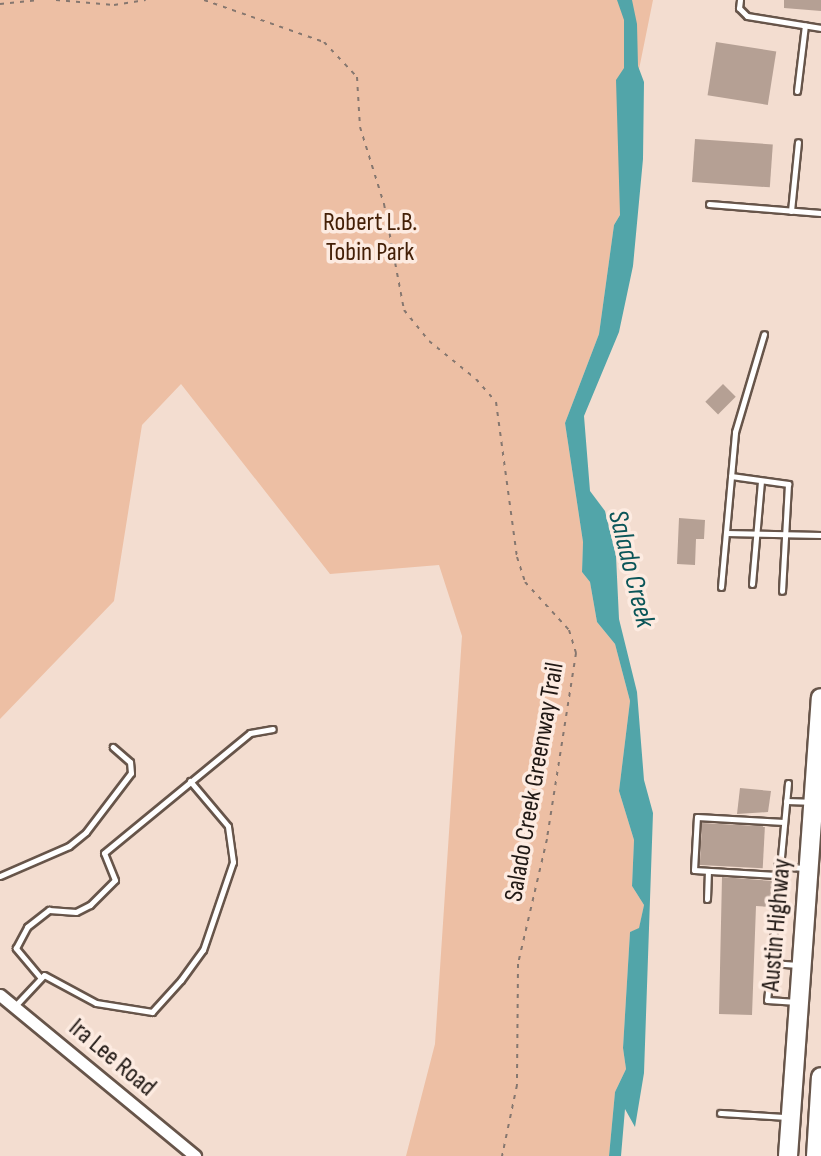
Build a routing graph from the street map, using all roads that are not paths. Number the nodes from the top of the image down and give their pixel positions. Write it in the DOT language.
graph roads {
  1 [pos="740,0"];
  2 [pos="805,25"];
  3 [pos="821,28"];
  4 [pos="797,91"];
  5 [pos="798,142"];
  6 [pos="709,204"];
  7 [pos="791,211"];
  8 [pos="821,213"];
  9 [pos="764,334"];
  10 [pos="731,476"];
  11 [pos="761,481"];
  12 [pos="726,533"];
  13 [pos="755,534"];
  14 [pos="785,535"];
  15 [pos="821,535"];
  16 [pos="752,584"];
  17 [pos="721,587"];
  18 [pos="782,591"];
  19 [pos="821,698"];
  20 [pos="273,729"];
  21 [pos="113,747"];
  22 [pos="190,781"];
  23 [pos="788,783"];
  24 [pos="786,801"];
  25 [pos="814,802"];
  26 [pos="784,822"];
  27 [pos="777,866"];
  28 [pos="808,869"];
  29 [pos="708,871"];
  30 [pos="776,875"];
  31 [pos="0,876"];
  32 [pos="707,899"];
  33 [pos="771,963"];
  34 [pos="799,965"];
  35 [pos="40,977"];
  36 [pos="0,995"];
  37 [pos="797,1002"];
  38 [pos="15,1007"];
  39 [pos="821,1077"];
  40 [pos="820,1098"];
  41 [pos="720,1113"];
  42 [pos="790,1117"];
  43 [pos="195,1156"];
  44 [pos="788,1156"];
  45 [pos="816,1156"];
  1 -- 2 [label="lane"];
  2 -- 3 [label="lane"];
  2 -- 4 [label="lane"];
  5 -- 7 [label="lane"];
  6 -- 7 [label="lane"];
  7 -- 8 [label="lane"];
  9 -- 10 [label="lane"];
  10 -- 11 [label="lane"];
  10 -- 12 [label="lane"];
  11 -- 13 [label="lane"];
  11 -- 14 [label="lane"];
  12 -- 13 [label="lane"];
  12 -- 17 [label="lane"];
  13 -- 14 [label="lane"];
  13 -- 16 [label="lane"];
  14 -- 15 [label="lane"];
  14 -- 18 [label="lane"];
  19 -- 25 [label="main road, Austin Highway"];
  20 -- 22 [label="lane"];
  21 -- 31 [label="lane"];
  22 -- 35 [label="lane"];
  22 -- 35 [label="lane"];
  23 -- 24 [label="lane"];
  24 -- 25 [label="lane"];
  24 -- 26 [label="lane"];
  25 -- 28 [label="main road, Austin Highway"];
  26 -- 27 [label="lane"];
  26 -- 29 [label="lane"];
  27 -- 28 [label="lane"];
  27 -- 30 [label="lane"];
  28 -- 34 [label="main road, Austin Highway"];
  29 -- 30 [label="lane"];
  29 -- 32 [label="lane"];
  30 -- 33 [label="lane"];
  33 -- 34 [label="lane"];
  33 -- 37 [label="lane"];
  34 -- 37 [label="main road, Austin Highway"];
  35 -- 38 [label="lane"];
  36 -- 38 [label="street, Ira Lee Road"];
  37 -- 42 [label="main road, Austin Highway"];
  38 -- 43 [label="street, Ira Lee Road"];
  39 -- 40 [label="main road"];
  40 -- 45 [label="main road"];
  41 -- 42 [label="lane"];
  42 -- 44 [label="main road, Austin Highway"];
}
